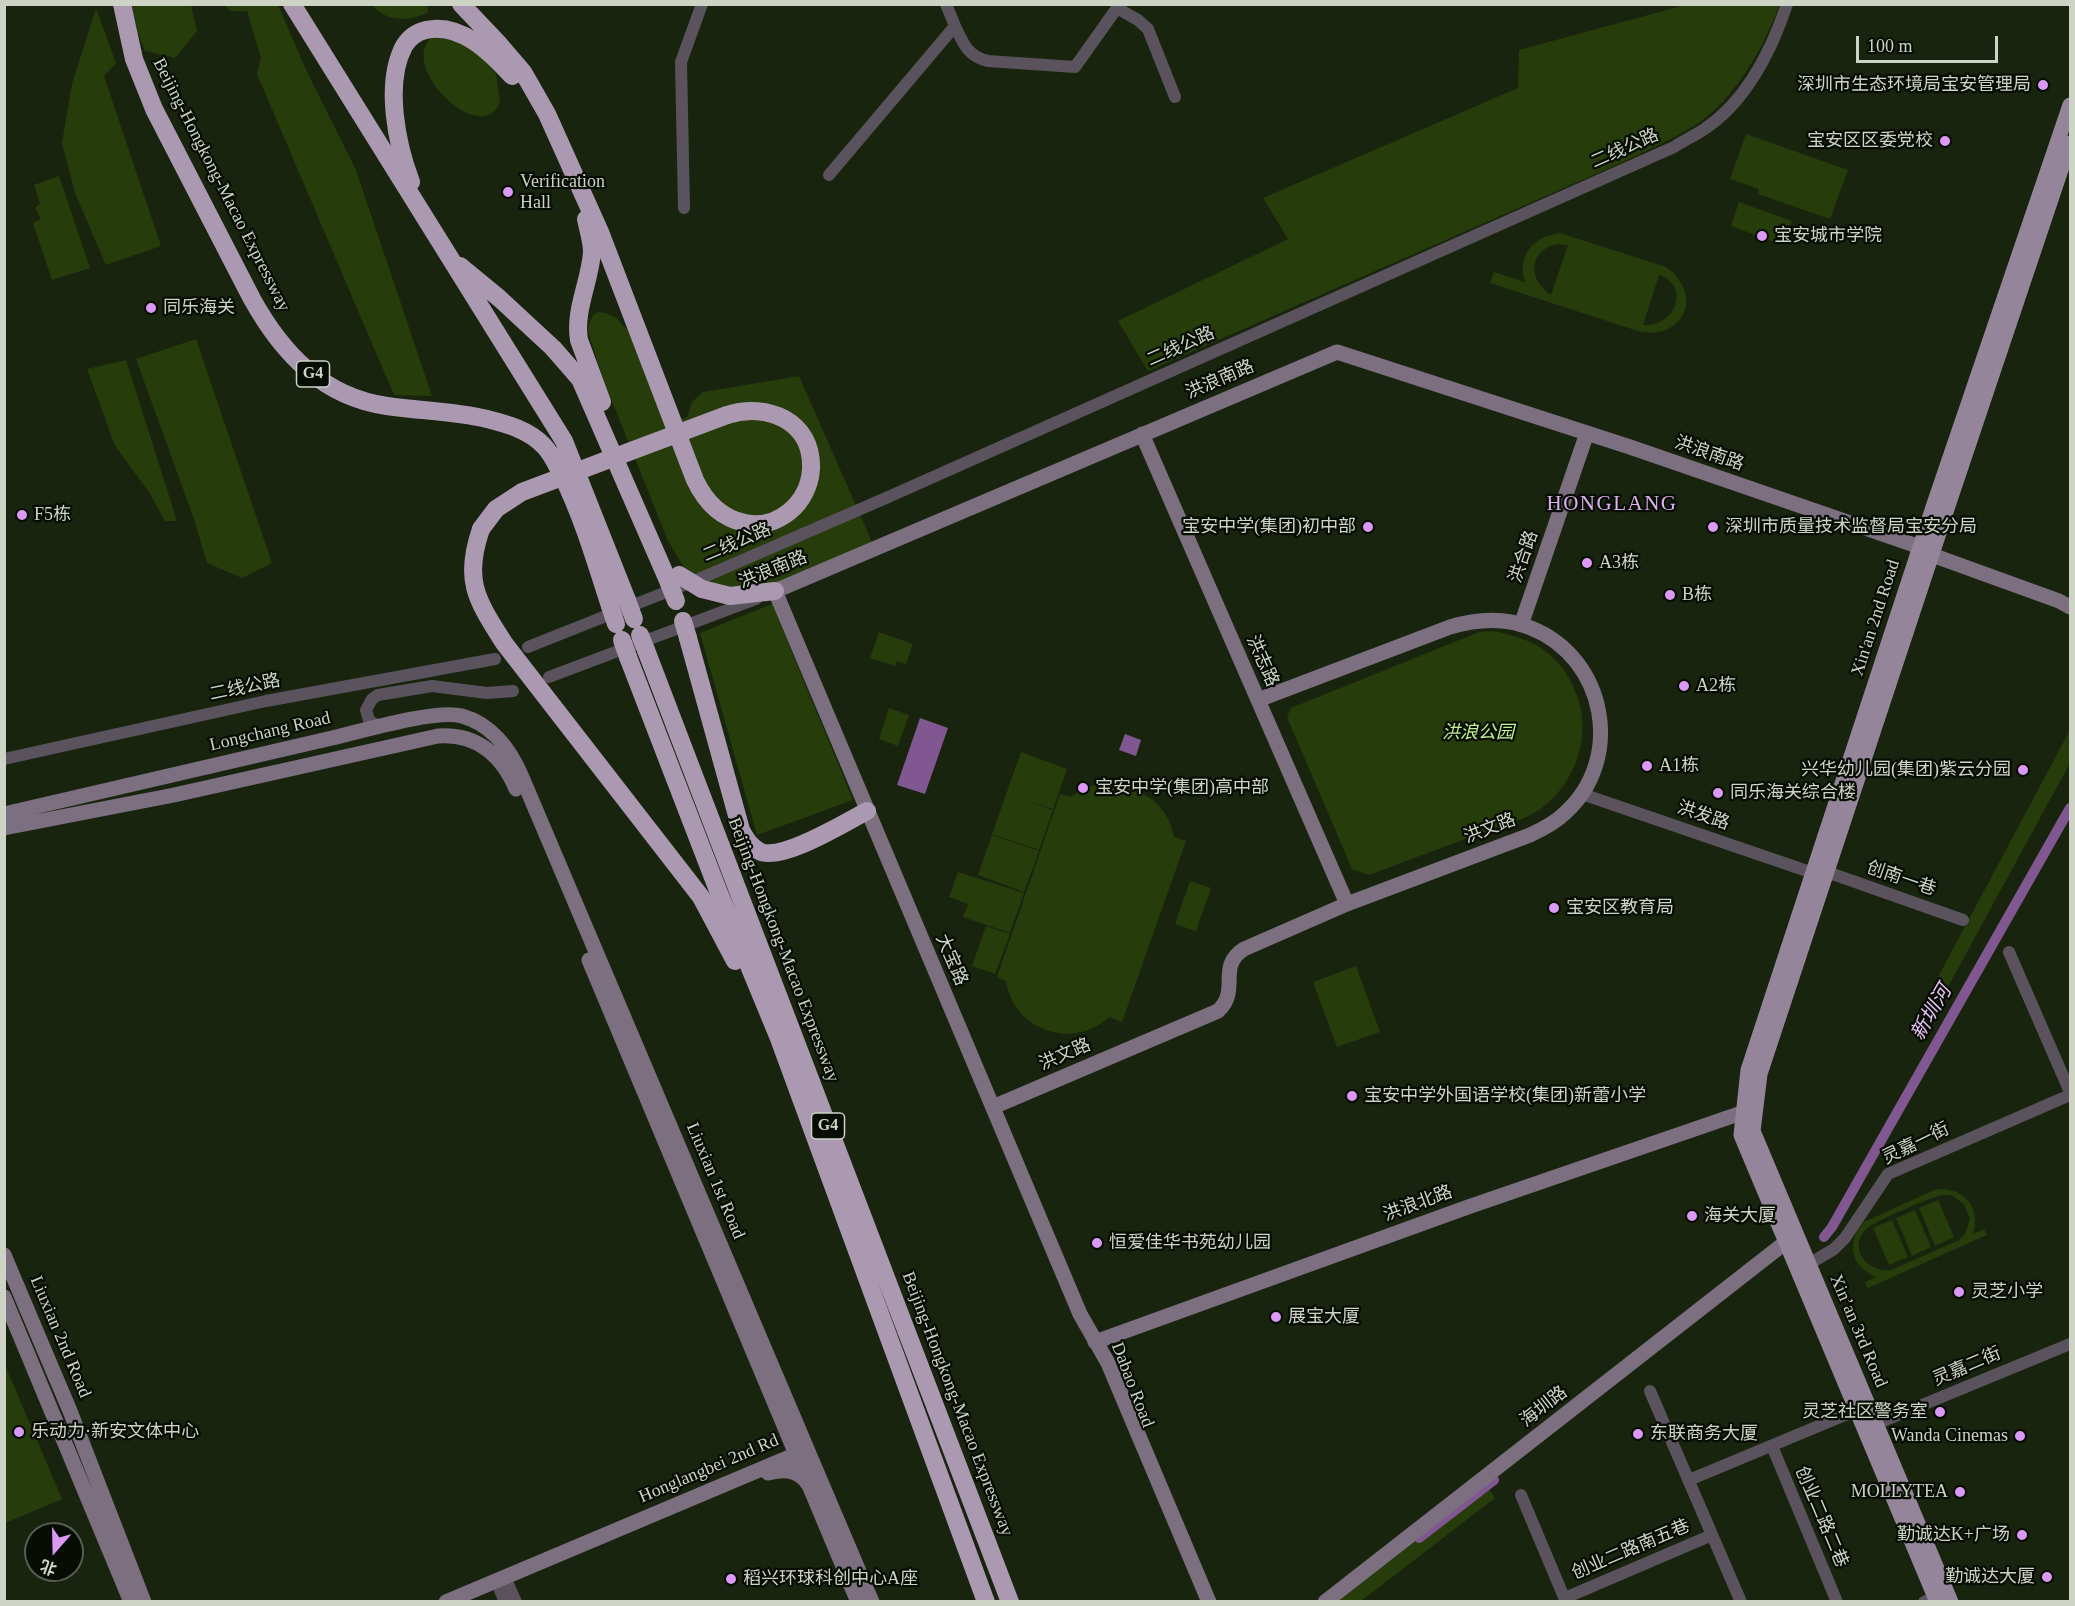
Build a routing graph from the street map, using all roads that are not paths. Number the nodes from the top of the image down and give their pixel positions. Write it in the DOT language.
graph roads {
  1 [pos="122,4"];
  2 [pos="292,4"];
  3 [pos="461,4"];
  4 [pos="702,4"];
  5 [pos="946,4"];
  6 [pos="1787,4"];
  7 [pos="955,26"];
  8 [pos="1175,97"];
  9 [pos="2070,105"];
  10 [pos="2070,143"];
  11 [pos="829,175"];
  12 [pos="582,190"];
  13 [pos="684,208"];
  14 [pos="432,231"];
  15 [pos="588,231"];
  16 [pos="443,250"];
  17 [pos="1587,433"];
  18 [pos="1142,434"];
  19 [pos="1929,549"];
  20 [pos="674,579"];
  21 [pos="774,591"];
  22 [pos="2070,595"];
  23 [pos="619,603"];
  24 [pos="2070,607"];
  25 [pos="1521,625"];
  26 [pos="528,647"];
  27 [pos="495,659"];
  28 [pos="549,678"];
  29 [pos="513,691"];
  30 [pos="1258,700"];
  31 [pos="378,727"];
  32 [pos="4,759"];
  33 [pos="517,777"];
  34 [pos="1582,794"];
  35 [pos="867,811"];
  36 [pos="4,814"];
  37 [pos="4,828"];
  38 [pos="1820,872"];
  39 [pos="1347,904"];
  40 [pos="1963,920"];
  41 [pos="2008,952"];
  42 [pos="2070,1093"];
  43 [pos="800,1098"];
  44 [pos="993,1107"];
  45 [pos="1750,1110"];
  46 [pos="1786,1242"];
  47 [pos="4,1255"];
  48 [pos="1809,1264"];
  49 [pos="4,1297"];
  50 [pos="1095,1342"];
  51 [pos="2070,1344"];
  52 [pos="1650,1391"];
  53 [pos="1857,1410"];
  54 [pos="1876,1424"];
  55 [pos="1772,1446"];
  56 [pos="801,1455"];
  57 [pos="768,1473"];
  58 [pos="1689,1480"];
  59 [pos="812,1490"];
  60 [pos="1521,1495"];
  61 [pos="1712,1535"];
  62 [pos="503,1588"];
  63 [pos="1565,1600"];
  64 [pos="1932,1600"];
  65 [pos="131,1602"];
  66 [pos="144,1602"];
  67 [pos="446,1602"];
  68 [pos="468,1602"];
  69 [pos="516,1602"];
  70 [pos="858,1602"];
  71 [pos="872,1602"];
  72 [pos="986,1602"];
  73 [pos="1010,1602"];
  74 [pos="1200,1602"];
  75 [pos="1209,1602"];
  76 [pos="1325,1602"];
  77 [pos="1741,1602"];
  78 [pos="1837,1602"];
  79 [pos="1951,1602"];
  1 -- 23 [label="highway, Beijing-Hongkong-Macao Expressway / G4"];
  2 -- 14 [label="highway, G4"];
  3 -- 12 [label="highway, Beijing-Hongkong-Macao Expressway / G4"];
  4 -- 13 [label="street"];
  5 -- 7 [label="street"];
  6 -- 26 [label="street, 二线公路"];
  7 -- 8 [label="street"];
  7 -- 11 [label="street"];
  9 -- 19 [label="main road, Xin'an 2nd Road"];
  10 -- 19 [label="main road, Xin'an 2nd Road"];
  12 -- 15 [label="highway"];
  12 -- 43 [label="highway, Beijing-Hongkong-Macao Expressway / G4, bridge"];
  14 -- 15 [label="highway"];
  14 -- 16 [label="highway, G4"];
  15 -- 20 [label="highway"];
  16 -- 20 [label="highway"];
  16 -- 23 [label="highway, G4"];
  17 -- 18 [label="main road, 洪浪南路"];
  17 -- 19 [label="main road, 洪浪南路"];
  17 -- 25 [label="main road, 洪合路"];
  18 -- 21 [label="main road, 洪浪南路"];
  18 -- 30 [label="main road, 洪志路"];
  19 -- 22 [label="main road"];
  19 -- 24 [label="main road"];
  19 -- 38 [label="main road, Xin'an 2nd Road"];
  20 -- 21 [label="highway, bridge"];
  20 -- 35 [label="highway, bridge"];
  21 -- 28 [label="street, 洪浪南路"];
  21 -- 35 [label="main road, 大宝路"];
  23 -- 43 [label="highway, Beijing-Hongkong-Macao Expressway / G4, bridge"];
  23 -- 73 [label="highway, Beijing-Hongkong-Macao Expressway / G4, bridge"];
  25 -- 30 [label="main road, 洪文路"];
  25 -- 34 [label="main road, 洪文路"];
  27 -- 32 [label="street, 二线公路"];
  29 -- 31 [label="street"];
  30 -- 39 [label="main road, 洪志路"];
  31 -- 33 [label="main road, Longchang Road"];
  31 -- 36 [label="main road, Longchang Road"];
  33 -- 37 [label="main road"];
  33 -- 56 [label="main road, Liuxian 1st Road"];
  34 -- 38 [label="street, 洪发路"];
  34 -- 39 [label="main road, 洪文路"];
  35 -- 44 [label="main road, 大宝路"];
  38 -- 40 [label="street, 创南一巷"];
  38 -- 45 [label="main road, Xin'an 2nd Road"];
  39 -- 44 [label="main road, 洪文路"];
  41 -- 42 [label="street"];
  42 -- 48 [label="street, 灵嘉一街"];
  43 -- 72 [label="highway, Beijing-Hongkong-Macao Expressway / G4"];
  44 -- 50 [label="main road, 大宝路"];
  45 -- 46 [label="main road, Xin’an 3rd Road"];
  45 -- 48 [label="main road, Xin’an 3rd Road"];
  45 -- 50 [label="main road, 洪浪北路"];
  46 -- 53 [label="main road, Xin’an 3rd Road"];
  46 -- 76 [label="main road, 海圳路"];
  47 -- 66 [label="main road, Liuxian 2nd Road"];
  48 -- 54 [label="main road, Xin’an 3rd Road"];
  49 -- 65 [label="main road, Liuxian 2nd Road"];
  50 -- 74 [label="main road, Dabao Road"];
  50 -- 75 [label="main road, Dabao Road"];
  51 -- 54 [label="street, 灵嘉二街"];
  52 -- 58 [label="street"];
  53 -- 55 [label="street"];
  53 -- 64 [label="main road, Xin’an 3rd Road"];
  54 -- 79 [label="main road, Xin’an 3rd Road"];
  55 -- 58 [label="street"];
  55 -- 78 [label="street, 创业二路二巷"];
  56 -- 57 [label="main road, Honglangbei 2nd Rd"];
  56 -- 59 [label="main road, Liuxian 1st Road"];
  56 -- 62 [label="main road, Honglangbei 2nd Rd"];
  56 -- 71 [label="main road, Liuxian 1st Road"];
  57 -- 59 [label="main road"];
  57 -- 62 [label="main road, Honglangbei 2nd Rd"];
  58 -- 61 [label="street"];
  59 -- 70 [label="main road, Liuxian 1st Road"];
  60 -- 63 [label="street"];
  61 -- 63 [label="street, 创业二路南五巷"];
  61 -- 77 [label="street"];
  62 -- 67 [label="main road, Honglangbei 2nd Rd"];
  62 -- 68 [label="main road, Honglangbei 2nd Rd"];
  62 -- 69 [label="street"];
}
